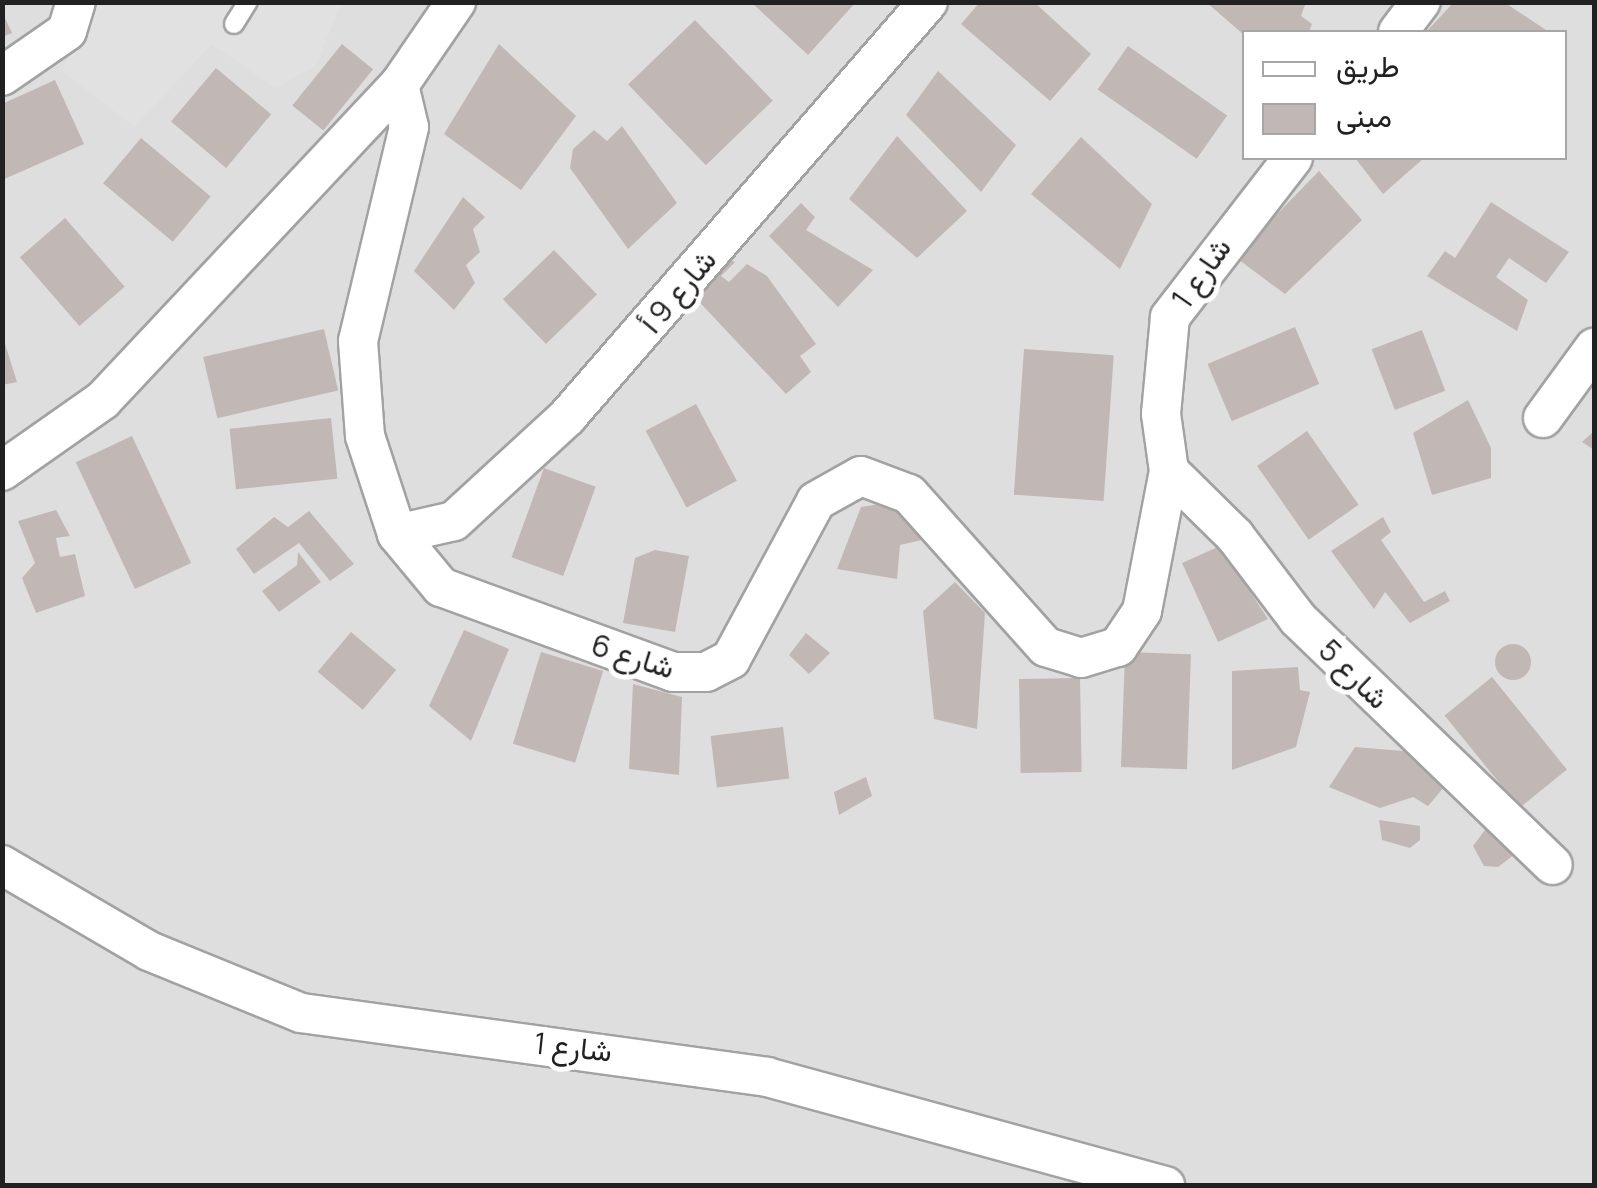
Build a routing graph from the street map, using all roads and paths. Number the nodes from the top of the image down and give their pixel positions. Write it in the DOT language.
graph roads {
  1 [pos="76,2"];
  2 [pos="248,2"];
  3 [pos="456,2"];
  4 [pos="928,2"];
  5 [pos="1421,2"];
  6 [pos="234,24"];
  7 [pos="1400,30"];
  8 [pos="2,76"];
  9 [pos="399,85"];
  10 [pos="1292,160"];
  11 [pos="1594,348"];
  12 [pos="1543,418"];
  13 [pos="2,471"];
  14 [pos="1169,471"];
  15 [pos="397,534"];
  16 [pos="2,865"];
  17 [pos="1553,865"];
  18 [pos="1165,1186"];
  1 -- 8 [label="street"];
  2 -- 6 [label="lane"];
  3 -- 9 [label="street"];
  4 -- 15 [label="street, شارع 9 أ"];
  5 -- 7 [label="street"];
  9 -- 13 [label="street"];
  9 -- 15 [label="street, شارع 6"];
  10 -- 14 [label="street, شارع 1"];
  11 -- 12 [label="street"];
  14 -- 15 [label="street, شارع 6"];
  14 -- 17 [label="street, شارع 5"];
  16 -- 18 [label="street, شارع 1"];
}
